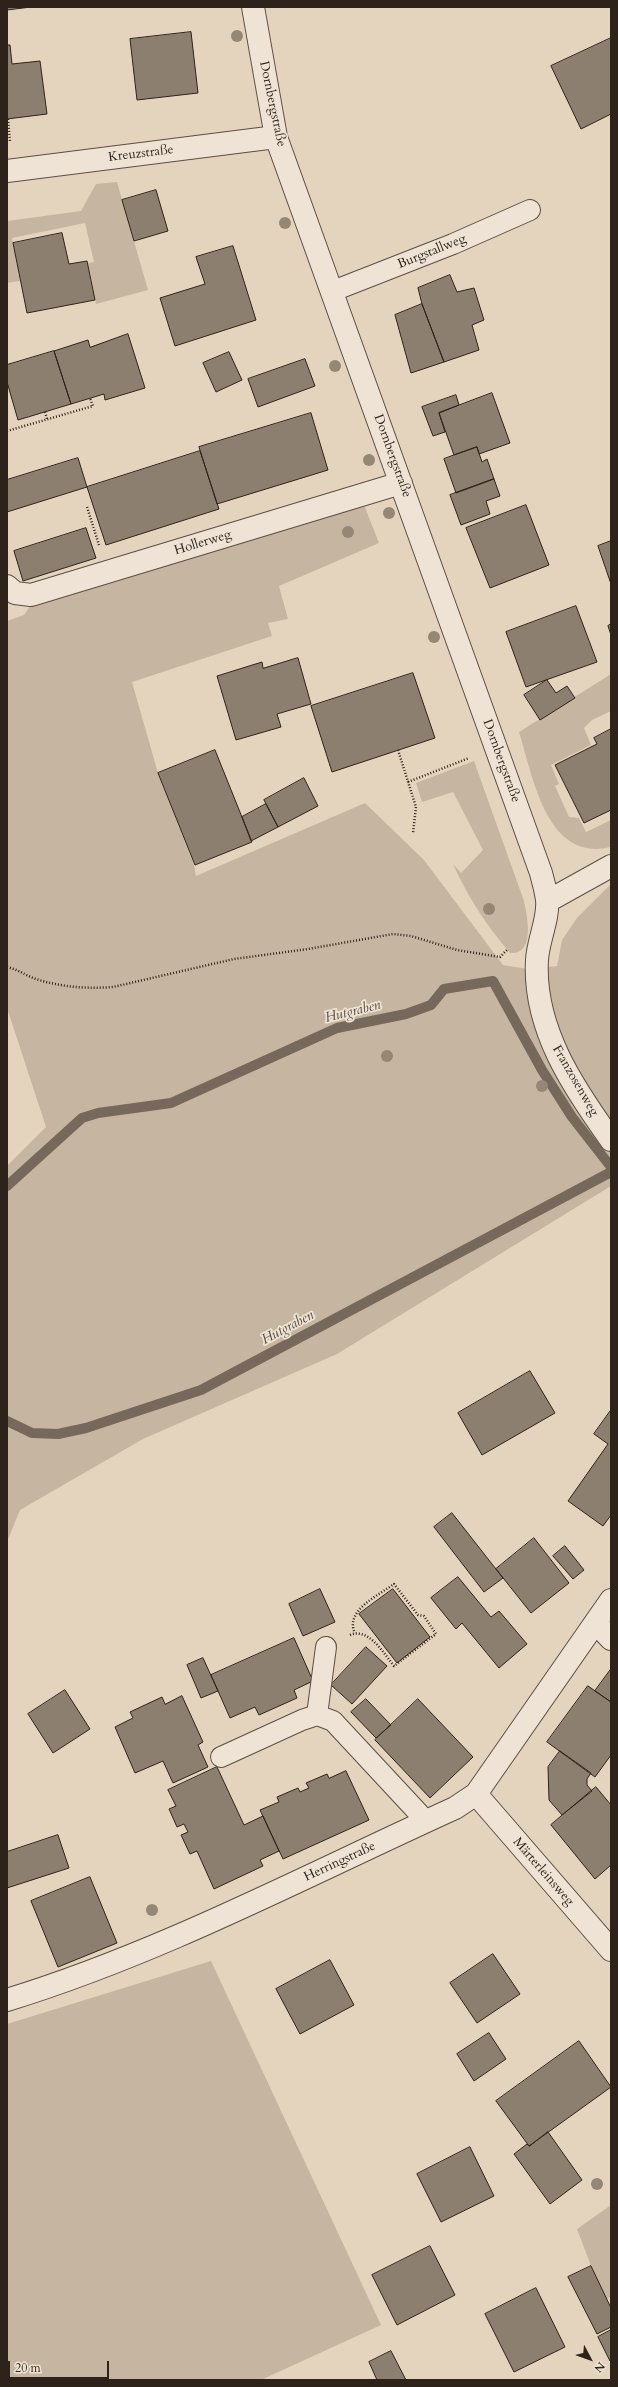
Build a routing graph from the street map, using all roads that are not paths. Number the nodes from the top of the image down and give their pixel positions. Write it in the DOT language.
graph roads {
  1 [pos="253,7"];
  2 [pos="276,137"];
  3 [pos="7,171"];
  4 [pos="530,210"];
  5 [pos="333,291"];
  6 [pos="401,483"];
  7 [pos="7,586"];
  8 [pos="611,866"];
  9 [pos="548,901"];
  10 [pos="611,1140"];
  11 [pos="611,1600"];
  12 [pos="596,1623"];
  13 [pos="611,1638"];
  14 [pos="326,1647"];
  15 [pos="317,1715"];
  16 [pos="221,1757"];
  17 [pos="476,1794"];
  18 [pos="426,1821"];
  19 [pos="611,1950"];
  20 [pos="7,2000"];
  1 -- 2 [label="street, Dornbergstraße"];
  2 -- 3 [label="street, Kreuzstraße"];
  2 -- 5 [label="street, Dornbergstraße"];
  4 -- 5 [label="lane, Burgstallweg"];
  5 -- 6 [label="street, Dornbergstraße"];
  6 -- 7 [label="street, Hollerweg"];
  6 -- 9 [label="street, Dornbergstraße"];
  8 -- 9 [label="street"];
  9 -- 10 [label="street, Franzosenweg"];
  11 -- 12 [label="street, Herringstraße"];
  12 -- 13 [label="street"];
  12 -- 17 [label="street, Herringstraße"];
  14 -- 15 [label="lane"];
  15 -- 16 [label="lane"];
  15 -- 18 [label="lane"];
  17 -- 18 [label="street, Herringstraße"];
  17 -- 19 [label="street, Märterleinsweg"];
  18 -- 20 [label="street, Herringstraße"];
}
